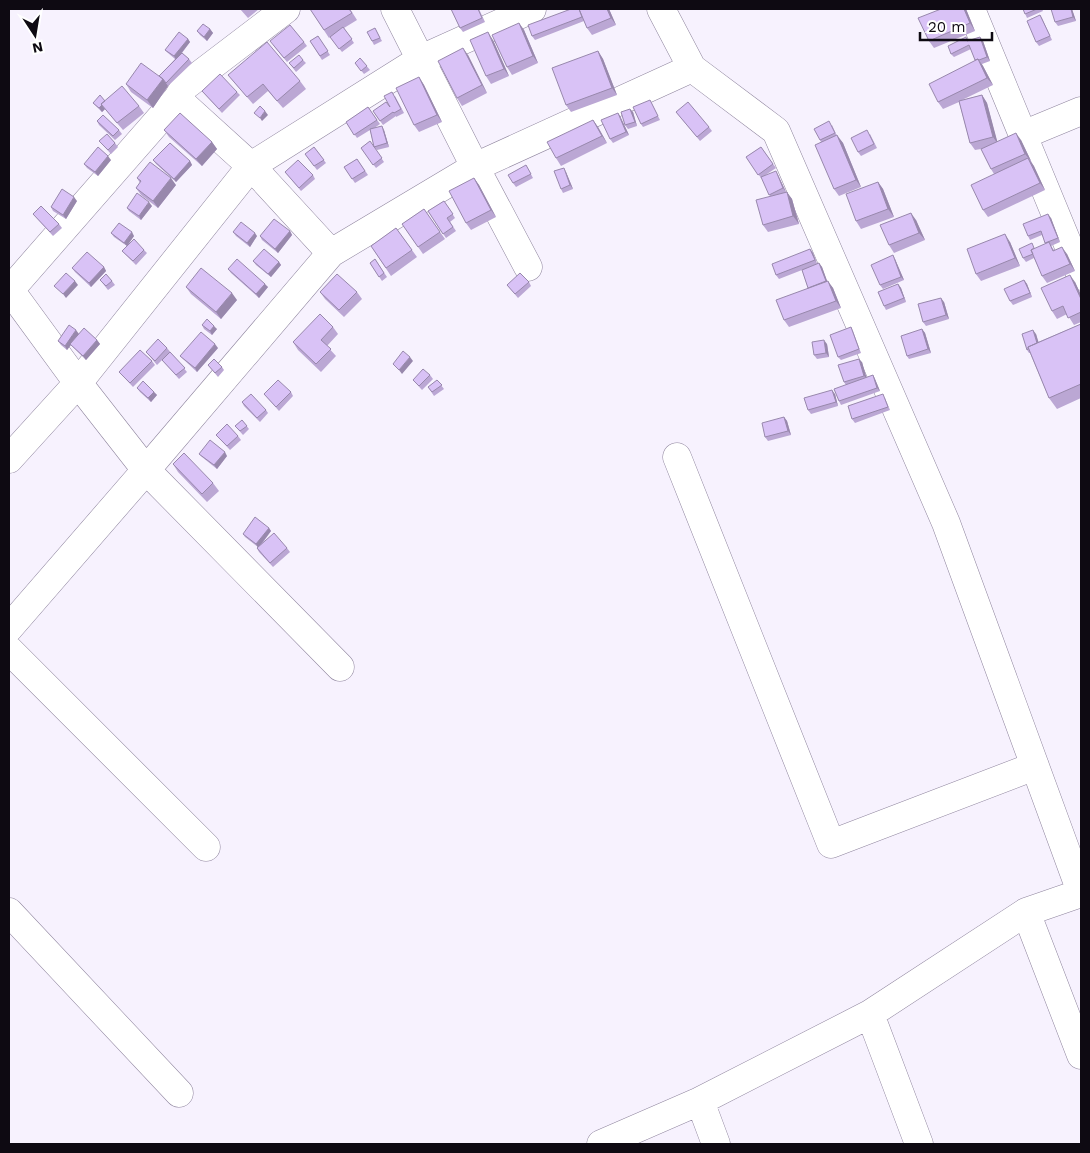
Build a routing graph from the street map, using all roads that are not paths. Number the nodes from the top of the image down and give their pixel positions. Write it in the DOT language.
graph roads {
  1 [pos="286,9"];
  2 [pos="395,9"];
  3 [pos="532,9"];
  4 [pos="661,9"];
  5 [pos="971,9"];
  6 [pos="421,59"];
  7 [pos="692,68"];
  8 [pos="177,99"];
  9 [pos="1081,111"];
  10 [pos="1023,135"];
  11 [pos="251,166"];
  12 [pos="475,167"];
  13 [pos="332,253"];
  14 [pos="528,267"];
  15 [pos="1081,276"];
  16 [pos="78,383"];
  17 [pos="678,457"];
  18 [pos="9,459"];
  19 [pos="146,470"];
  20 [pos="9,628"];
  21 [pos="9,650"];
  22 [pos="340,667"];
  23 [pos="1035,766"];
  24 [pos="206,847"];
  25 [pos="1081,893"];
  26 [pos="9,912"];
  27 [pos="1026,912"];
  28 [pos="870,1014"];
  29 [pos="1081,1055"];
  30 [pos="179,1093"];
  31 [pos="700,1101"];
  32 [pos="601,1144"];
  33 [pos="716,1144"];
  34 [pos="919,1144"];
  1 -- 8 [label="street"];
  2 -- 6 [label="street"];
  3 -- 6 [label="street"];
  4 -- 7 [label="street"];
  5 -- 10 [label="street"];
  6 -- 11 [label="street"];
  6 -- 12 [label="street"];
  7 -- 12 [label="street"];
  7 -- 23 [label="street"];
  8 -- 11 [label="street"];
  8 -- 16 [label="street"];
  9 -- 10 [label="street"];
  10 -- 15 [label="street"];
  11 -- 13 [label="street"];
  11 -- 16 [label="street"];
  12 -- 13 [label="street"];
  12 -- 14 [label="street"];
  13 -- 19 [label="street"];
  16 -- 18 [label="street"];
  16 -- 19 [label="street"];
  17 -- 23 [label="street"];
  19 -- 20 [label="street"];
  19 -- 22 [label="street"];
  21 -- 24 [label="street"];
  23 -- 25 [label="street"];
  25 -- 27 [label="street"];
  26 -- 30 [label="street"];
  27 -- 28 [label="street"];
  27 -- 29 [label="street"];
  28 -- 31 [label="street"];
  28 -- 34 [label="street"];
  31 -- 32 [label="street"];
  31 -- 33 [label="street"];
}
